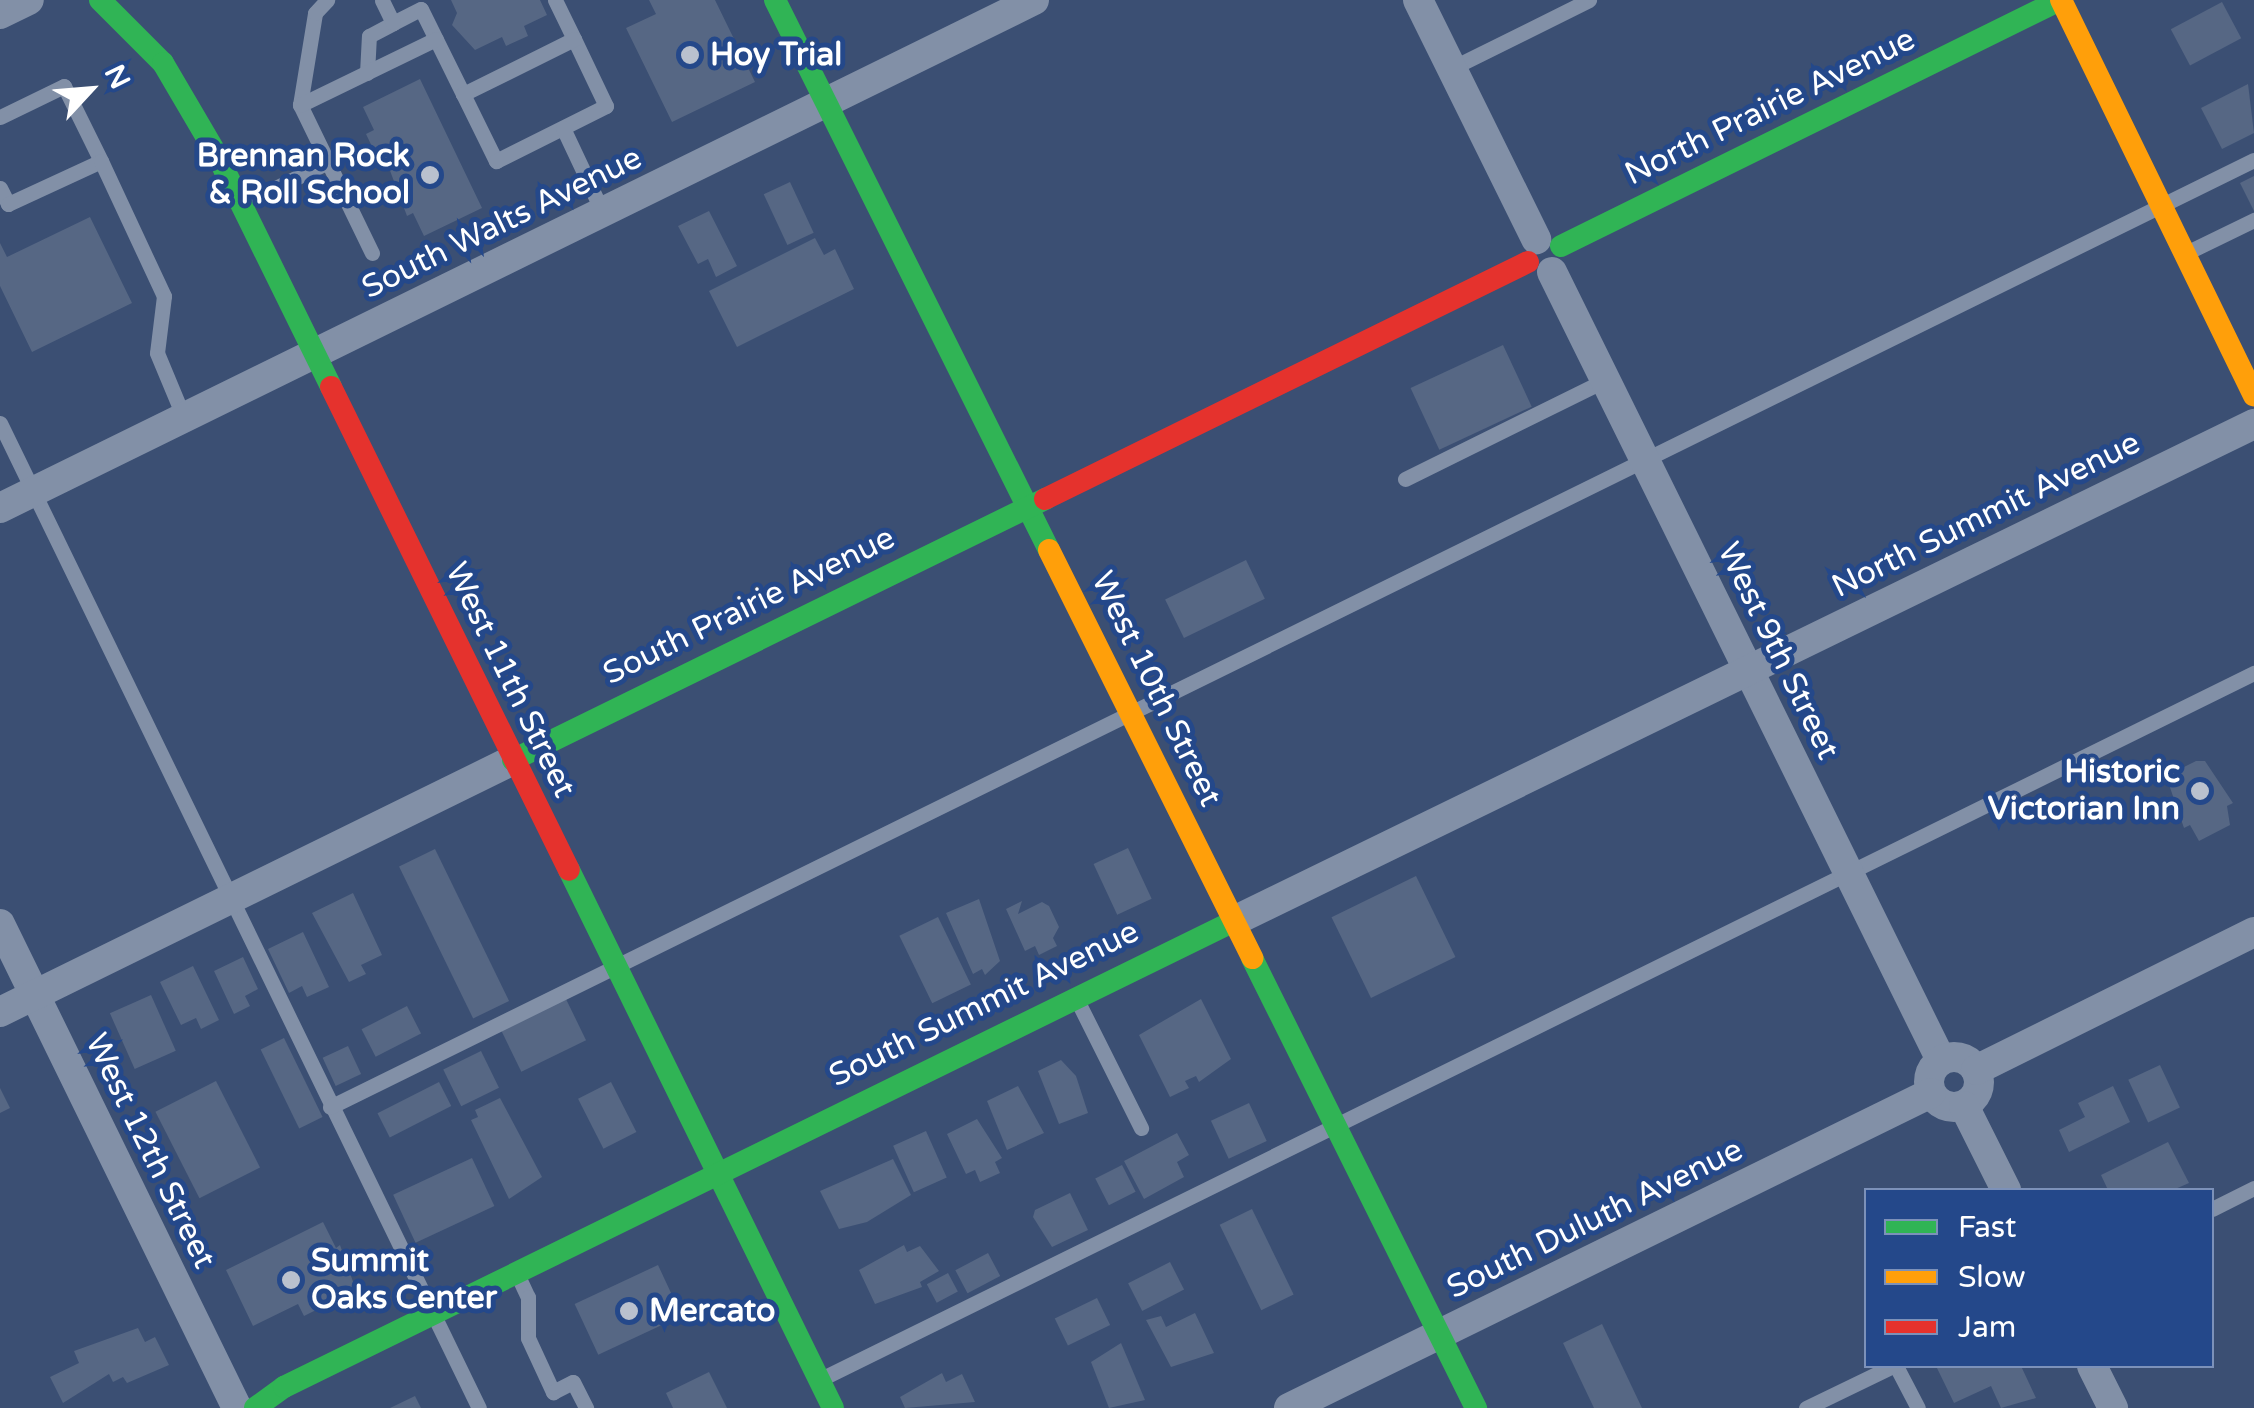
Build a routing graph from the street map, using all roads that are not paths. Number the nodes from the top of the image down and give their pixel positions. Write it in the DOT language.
graph roads {
  1 [pos="29,0"];
  2 [pos="100,0"];
  3 [pos="327,0"];
  4 [pos="382,0"];
  5 [pos="554,0"];
  6 [pos="775,0"];
  7 [pos="788,0"];
  8 [pos="1034,0"];
  9 [pos="1418,0"];
  10 [pos="1589,0"];
  11 [pos="2061,0"];
  12 [pos="0,14"];
  13 [pos="394,23"];
  14 [pos="436,39"];
  15 [pos="574,39"];
  16 [pos="1452,68"];
  17 [pos="367,73"];
  18 [pos="463,94"];
  19 [pos="830,102"];
  20 [pos="300,105"];
  21 [pos="0,118"];
  22 [pos="562,128"];
  23 [pos="2254,160"];
  24 [pos="102,161"];
  25 [pos="328,162"];
  26 [pos="0,188"];
  27 [pos="241,204"];
  28 [pos="2161,205"];
  29 [pos="604,213"];
  30 [pos="2254,220"];
  31 [pos="372,253"];
  32 [pos="2185,253"];
  33 [pos="1544,255"];
  34 [pos="314,355"];
  35 [pos="1605,380"];
  36 [pos="2254,395"];
  37 [pos="184,418"];
  38 [pos="0,423"];
  39 [pos="2254,424"];
  40 [pos="1644,459"];
  41 [pos="1404,479"];
  42 [pos="34,492"];
  43 [pos="1030,507"];
  44 [pos="0,508"];
  45 [pos="1748,668"];
  46 [pos="2254,674"];
  47 [pos="1132,712"];
  48 [pos="514,760"];
  49 [pos="1848,871"];
  50 [pos="230,899"];
  51 [pos="1234,921"];
  52 [pos="0,924"];
  53 [pos="2254,932"];
  54 [pos="614,964"];
  55 [pos="34,995"];
  56 [pos="1076,998"];
  57 [pos="0,1012"];
  58 [pos="1941,1060"];
  59 [pos="1976,1070"];
  60 [pos="1930,1093"];
  61 [pos="1964,1106"];
  62 [pos="330,1107"];
  63 [pos="1335,1124"];
  64 [pos="1142,1128"];
  65 [pos="718,1174"];
  66 [pos="2005,1188"];
  67 [pos="2254,1188"];
  68 [pos="2214,1208"];
  69 [pos="516,1272"];
  70 [pos="433,1313"];
  71 [pos="1440,1335"];
  72 [pos="1890,1368"];
  73 [pos="1895,1368"];
  74 [pos="2093,1368"];
  75 [pos="819,1380"];
  76 [pos="237,1408"];
  77 [pos="254,1408"];
  78 [pos="479,1408"];
  79 [pos="586,1408"];
  80 [pos="833,1408"];
  81 [pos="1289,1408"];
  82 [pos="1476,1408"];
  83 [pos="1806,1408"];
  84 [pos="1918,1408"];
  85 [pos="2112,1408"];
  1 -- 12 [label="street"];
  2 -- 27 [label="main road, West 11th Street"];
  3 -- 20 [label="lane"];
  4 -- 13 [label="lane"];
  5 -- 15 [label="lane"];
  6 -- 19 [label="main road, West 10th Street"];
  7 -- 19 [label="main road"];
  8 -- 19 [label="street, South Walts Avenue"];
  9 -- 16 [label="street, West 9th Street"];
  10 -- 16 [label="lane"];
  11 -- 28 [label="main road"];
  11 -- 33 [label="main road, North Prairie Avenue"];
  13 -- 14 [label="lane"];
  13 -- 17 [label="lane"];
  14 -- 17 [label="lane"];
  14 -- 18 [label="lane"];
  15 -- 18 [label="lane"];
  15 -- 22 [label="lane"];
  16 -- 33 [label="street, West 9th Street"];
  17 -- 20 [label="lane"];
  18 -- 22 [label="lane"];
  19 -- 29 [label="street, South Walts Avenue"];
  19 -- 43 [label="main road, West 10th Street"];
  20 -- 25 [label="lane"];
  21 -- 24 [label="lane"];
  22 -- 29 [label="lane"];
  23 -- 28 [label="lane"];
  24 -- 26 [label="lane"];
  24 -- 37 [label="lane"];
  25 -- 27 [label="lane"];
  25 -- 31 [label="lane"];
  27 -- 34 [label="main road, West 11th Street"];
  28 -- 32 [label="main road"];
  28 -- 40 [label="lane"];
  29 -- 34 [label="street, South Walts Avenue"];
  30 -- 32 [label="lane"];
  32 -- 36 [label="main road"];
  33 -- 35 [label="street, West 9th Street"];
  33 -- 43 [label="main road, South Prairie Avenue"];
  34 -- 37 [label="street, South Walts Avenue"];
  34 -- 48 [label="main road, West 11th Street"];
  35 -- 40 [label="street, West 9th Street"];
  35 -- 41 [label="lane"];
  37 -- 42 [label="street, South Walts Avenue"];
  38 -- 42 [label="lane"];
  39 -- 45 [label="street, North Summit Avenue"];
  40 -- 45 [label="street, West 9th Street"];
  40 -- 47 [label="lane"];
  42 -- 44 [label="street, South Walts Avenue"];
  42 -- 50 [label="lane"];
  43 -- 47 [label="main road, West 10th Street"];
  43 -- 48 [label="main road, South Prairie Avenue"];
  45 -- 49 [label="street, West 9th Street"];
  45 -- 51 [label="street, South Summit Avenue"];
  46 -- 49 [label="lane"];
  47 -- 51 [label="main road, West 10th Street"];
  47 -- 54 [label="lane"];
  48 -- 50 [label="street, South Prairie Avenue"];
  48 -- 54 [label="main road, West 11th Street"];
  49 -- 58 [label="street, West 9th Street"];
  49 -- 63 [label="lane"];
  50 -- 55 [label="street, South Prairie Avenue"];
  50 -- 62 [label="lane"];
  51 -- 56 [label="main road, South Summit Avenue"];
  51 -- 63 [label="main road, West 10th Street"];
  52 -- 55 [label="street, West 12th Street"];
  53 -- 59 [label="street"];
  54 -- 62 [label="lane"];
  54 -- 65 [label="main road, West 11th Street"];
  55 -- 57 [label="street, South Prairie Avenue"];
  55 -- 76 [label="street, West 12th Street"];
  56 -- 64 [label="lane"];
  56 -- 65 [label="main road, South Summit Avenue"];
  58 -- 59 [label="street"];
  58 -- 60 [label="street"];
  59 -- 61 [label="street"];
  60 -- 61 [label="street"];
  60 -- 71 [label="street, South Duluth Avenue"];
  61 -- 66 [label="street"];
  62 -- 70 [label="lane"];
  63 -- 71 [label="main road, West 10th Street"];
  63 -- 75 [label="lane"];
  65 -- 69 [label="main road, South Summit Avenue"];
  65 -- 75 [label="main road, West 11th Street"];
  67 -- 68 [label="lane"];
  69 -- 70 [label="main road, South Summit Avenue"];
  69 -- 79 [label="lane"];
  70 -- 77 [label="main road, South Summit Avenue"];
  70 -- 78 [label="lane"];
  71 -- 81 [label="street, South Duluth Avenue"];
  71 -- 82 [label="main road, West 10th Street"];
  72 -- 83 [label="lane"];
  73 -- 84 [label="lane"];
  74 -- 85 [label="street"];
  75 -- 80 [label="main road, West 11th Street"];
}
